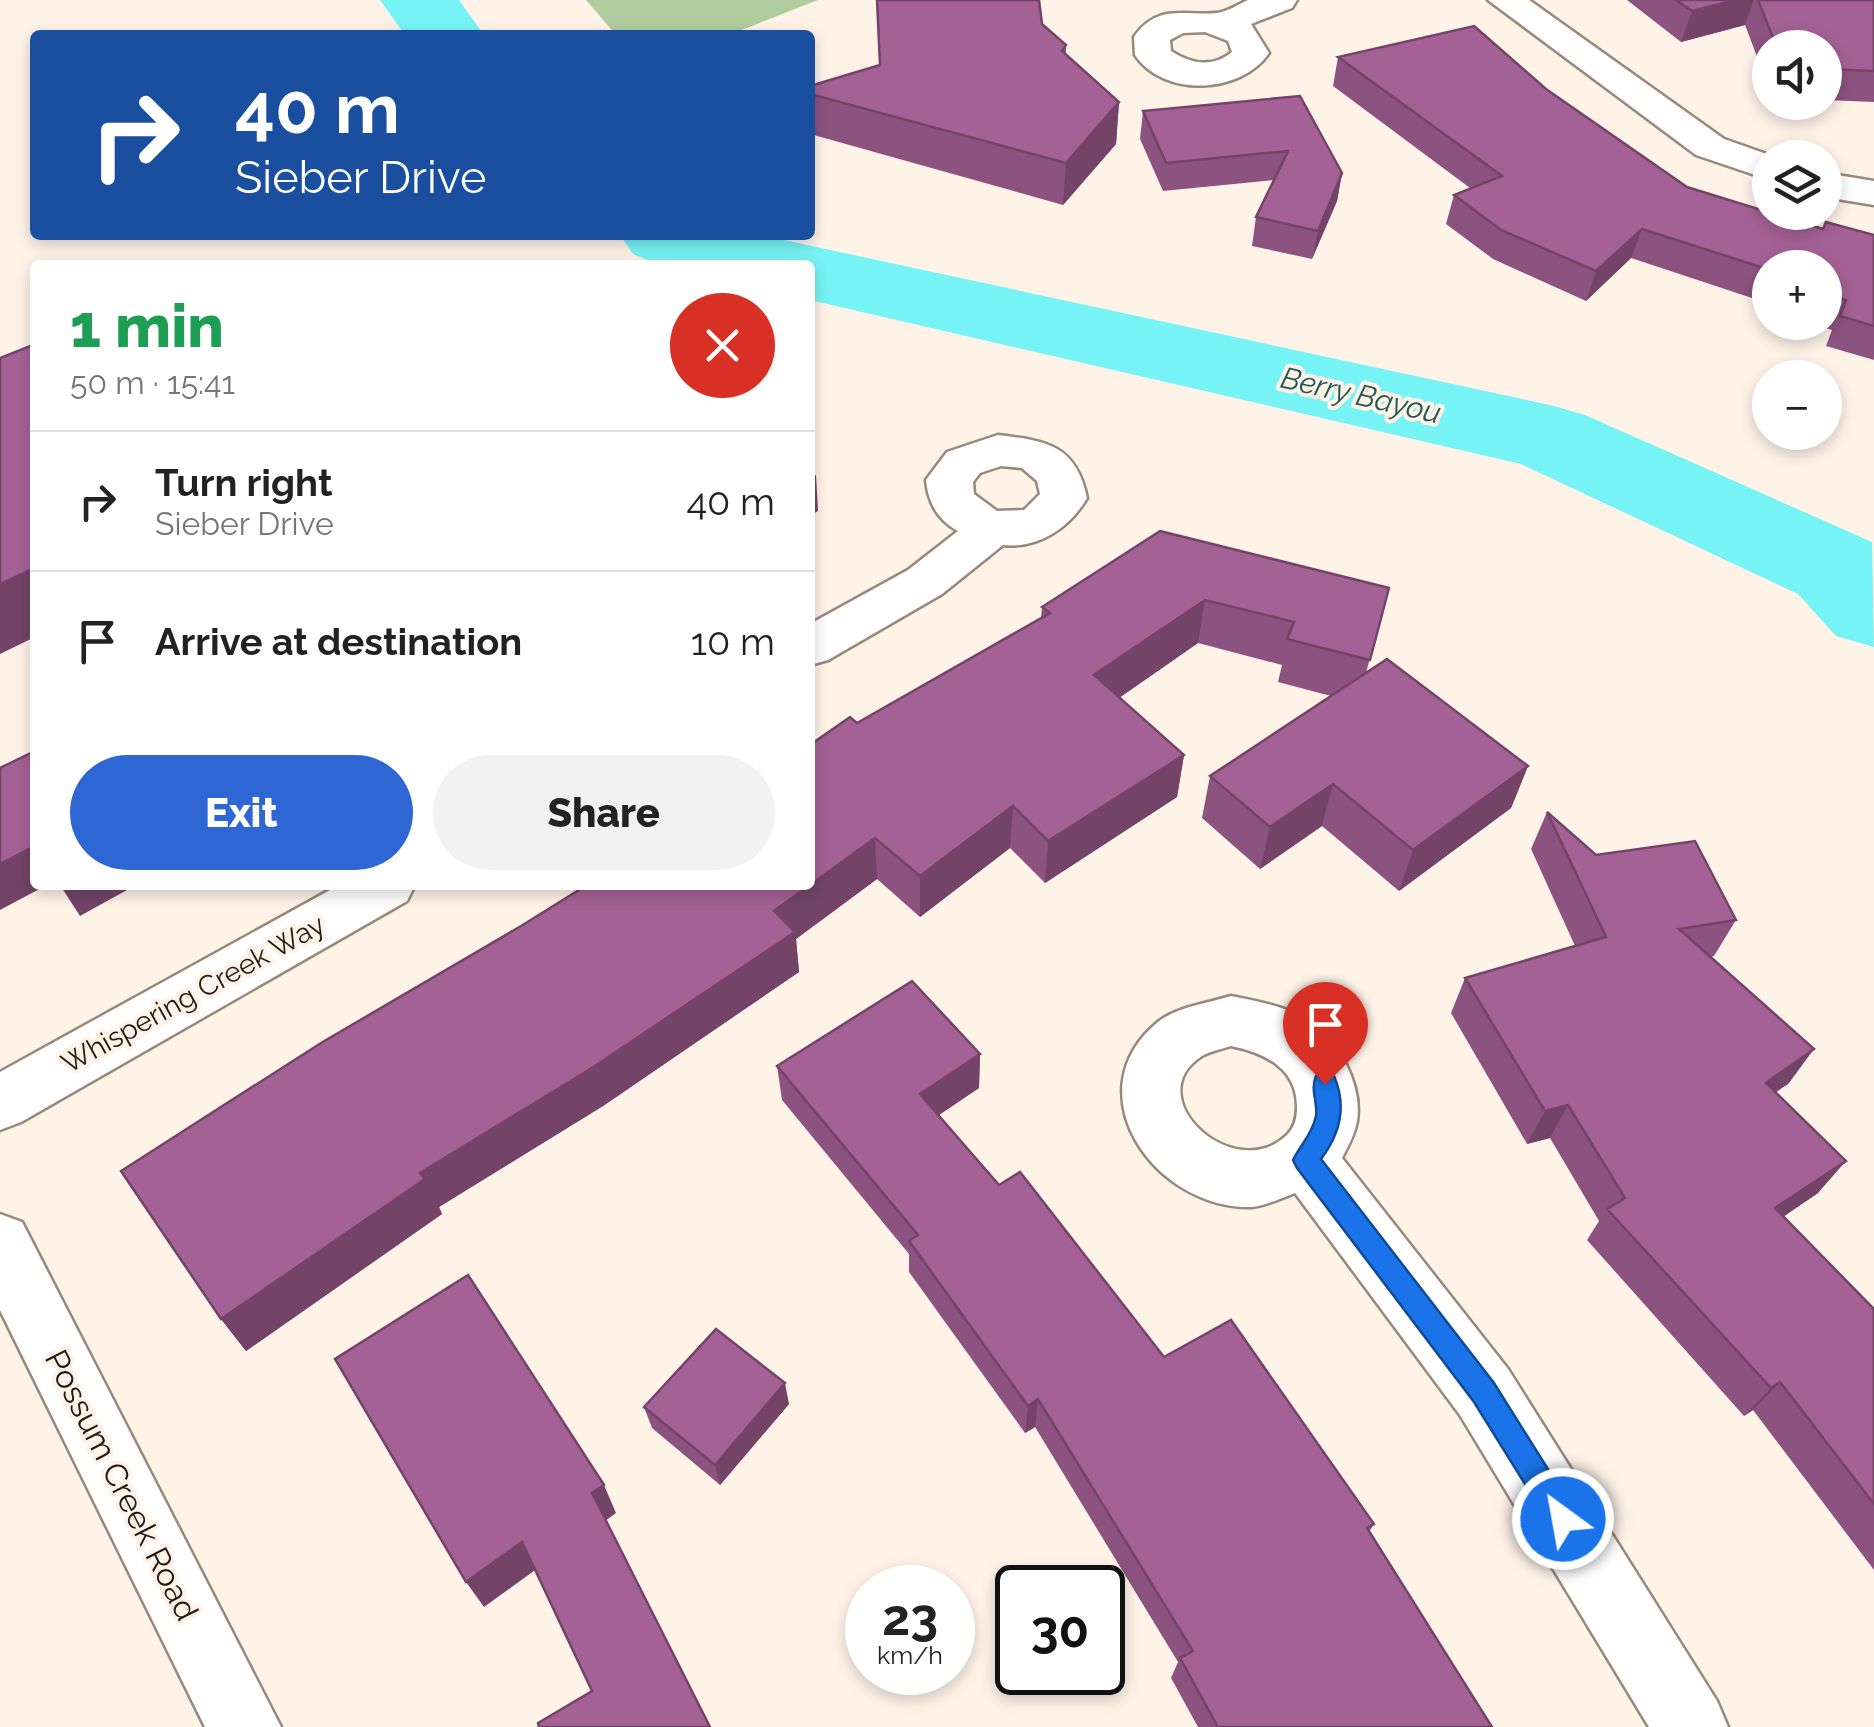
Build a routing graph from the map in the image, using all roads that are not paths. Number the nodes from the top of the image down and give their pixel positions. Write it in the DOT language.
graph roads {
  1 [pos="1280,0"];
  2 [pos="1506,0"];
  3 [pos="1221,24"];
  4 [pos="1752,162"];
  5 [pos="1842,188"];
  6 [pos="1874,193"];
  7 [pos="993,528"];
  8 [pos="815,644"];
  9 [pos="377,890"];
  10 [pos="0,1102"];
  11 [pos="1306,1160"];
  12 [pos="0,1243"];
  13 [pos="244,1727"];
  14 [pos="1691,1727"];
  1 -- 3 [label="street"];
  2 -- 4 [label="street"];
  5 -- 6 [label="street"];
  7 -- 8 [label="street"];
  9 -- 10 [label="street, Whispering Creek Way"];
  11 -- 14 [label="street"];
  12 -- 13 [label="street, Possum Creek Road"];
}
